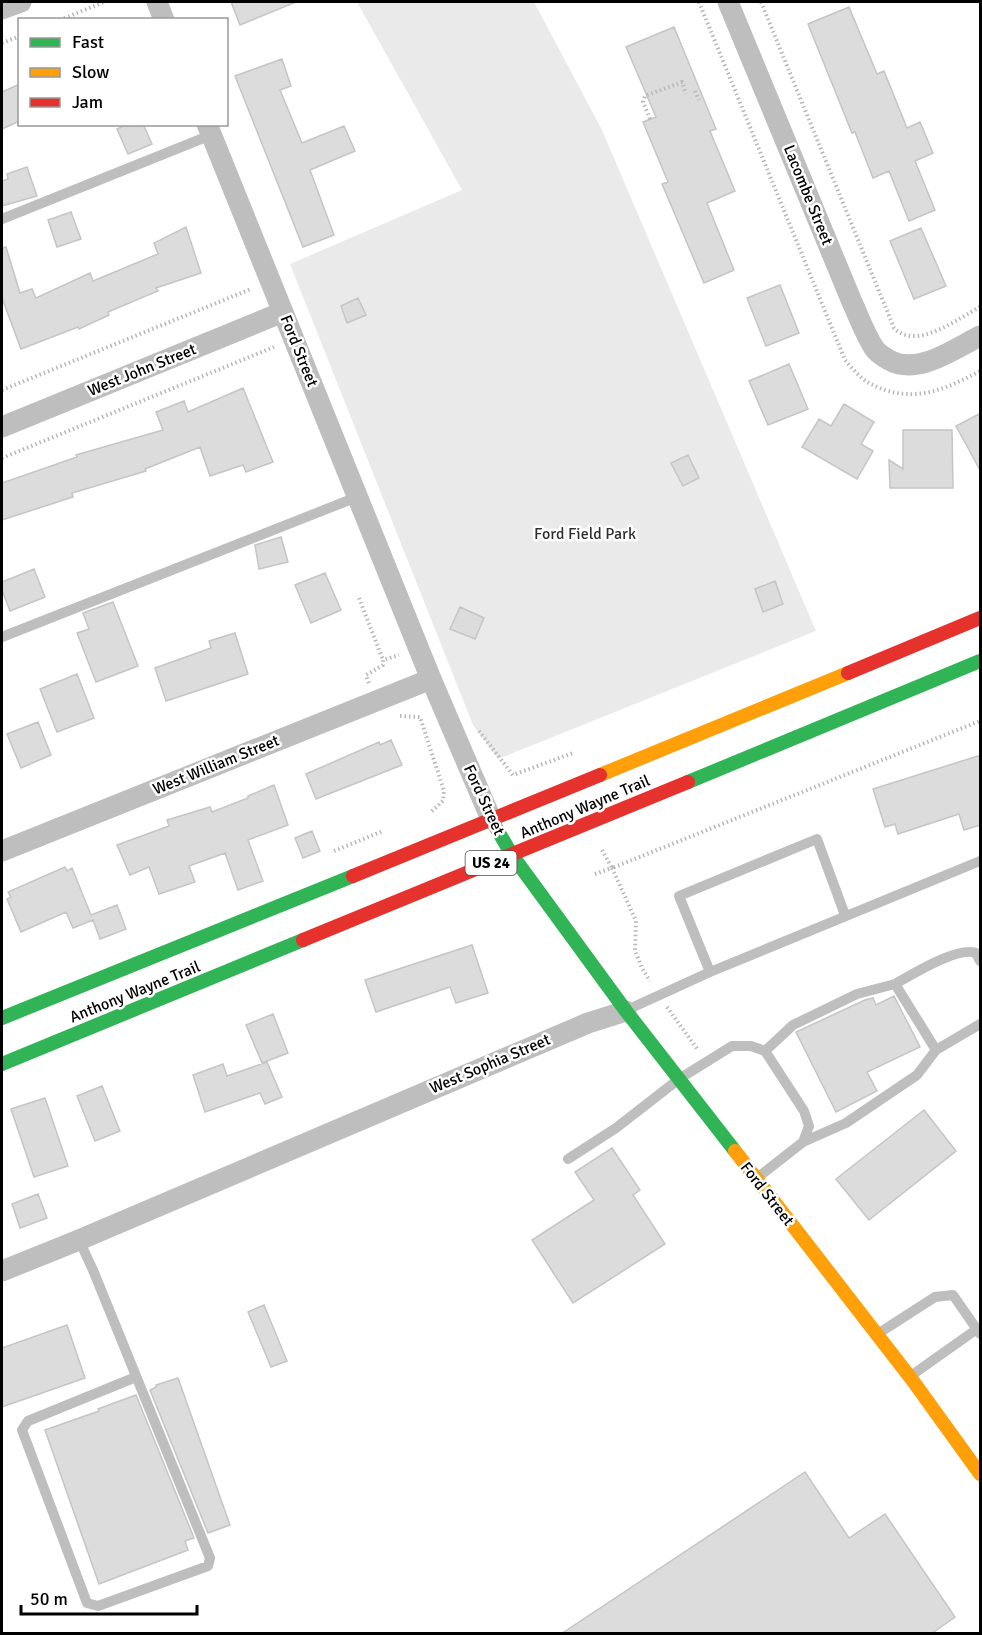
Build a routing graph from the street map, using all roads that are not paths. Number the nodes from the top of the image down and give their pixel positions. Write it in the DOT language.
graph roads {
  1 [pos="21,2"];
  2 [pos="156,2"];
  3 [pos="728,2"];
  4 [pos="2,9"];
  5 [pos="163,18"];
  6 [pos="209,130"];
  7 [pos="2,219"];
  8 [pos="283,312"];
  9 [pos="981,336"];
  10 [pos="2,427"];
  11 [pos="357,497"];
  12 [pos="981,618"];
  13 [pos="2,637"];
  14 [pos="981,661"];
  15 [pos="431,679"];
  16 [pos="491,819"];
  17 [pos="2,851"];
  18 [pos="512,855"];
  19 [pos="981,861"];
  20 [pos="845,915"];
  21 [pos="981,961"];
  22 [pos="710,972"];
  23 [pos="895,984"];
  24 [pos="626,1011"];
  25 [pos="2,1018"];
  26 [pos="981,1023"];
  27 [pos="936,1050"];
  28 [pos="765,1051"];
  29 [pos="2,1064"];
  30 [pos="679,1079"];
  31 [pos="803,1142"];
  32 [pos="568,1159"];
  33 [pos="756,1179"];
  34 [pos="79,1240"];
  35 [pos="2,1271"];
  36 [pos="979,1331"];
  37 [pos="876,1334"];
  38 [pos="136,1377"];
  39 [pos="909,1377"];
  40 [pos="978,1467"];
  1 -- 4 [label="street"];
  2 -- 5 [label="street"];
  3 -- 9 [label="street, Lacombe Street"];
  6 -- 7 [label="lane"];
  6 -- 8 [label="street, Ford Street"];
  8 -- 10 [label="street, West John Street"];
  8 -- 11 [label="street, Ford Street"];
  11 -- 13 [label="lane"];
  11 -- 15 [label="street, Ford Street"];
  12 -- 16 [label="main road, Anthony Wayne Trail / US 24"];
  14 -- 18 [label="main road, Anthony Wayne Trail / US 24"];
  15 -- 16 [label="street, Ford Street"];
  15 -- 17 [label="street, West William Street"];
  16 -- 18 [label="main road, Ford Street"];
  16 -- 25 [label="main road, Anthony Wayne Trail / US 24"];
  18 -- 24 [label="main road, Ford Street"];
  18 -- 29 [label="main road, Anthony Wayne Trail / US 24"];
  19 -- 20 [label="lane, West Sophia Street"];
  20 -- 22 [label="lane, West Sophia Street"];
  20 -- 22 [label="lane"];
  21 -- 23 [label="lane"];
  22 -- 24 [label="lane, West Sophia Street"];
  23 -- 27 [label="lane"];
  23 -- 28 [label="lane"];
  24 -- 30 [label="main road, Ford Street"];
  24 -- 34 [label="street, West Sophia Street"];
  26 -- 27 [label="lane"];
  27 -- 31 [label="lane"];
  28 -- 30 [label="lane"];
  28 -- 31 [label="lane"];
  30 -- 32 [label="lane"];
  30 -- 33 [label="main road, Ford Street"];
  31 -- 33 [label="lane"];
  33 -- 37 [label="main road, Ford Street"];
  34 -- 35 [label="street, West Sophia Street"];
  34 -- 38 [label="lane"];
  36 -- 37 [label="lane"];
  36 -- 39 [label="lane"];
  37 -- 39 [label="main road, Ford Street"];
  38 -- 38 [label="lane"];
  39 -- 40 [label="main road, Ford Street"];
}
